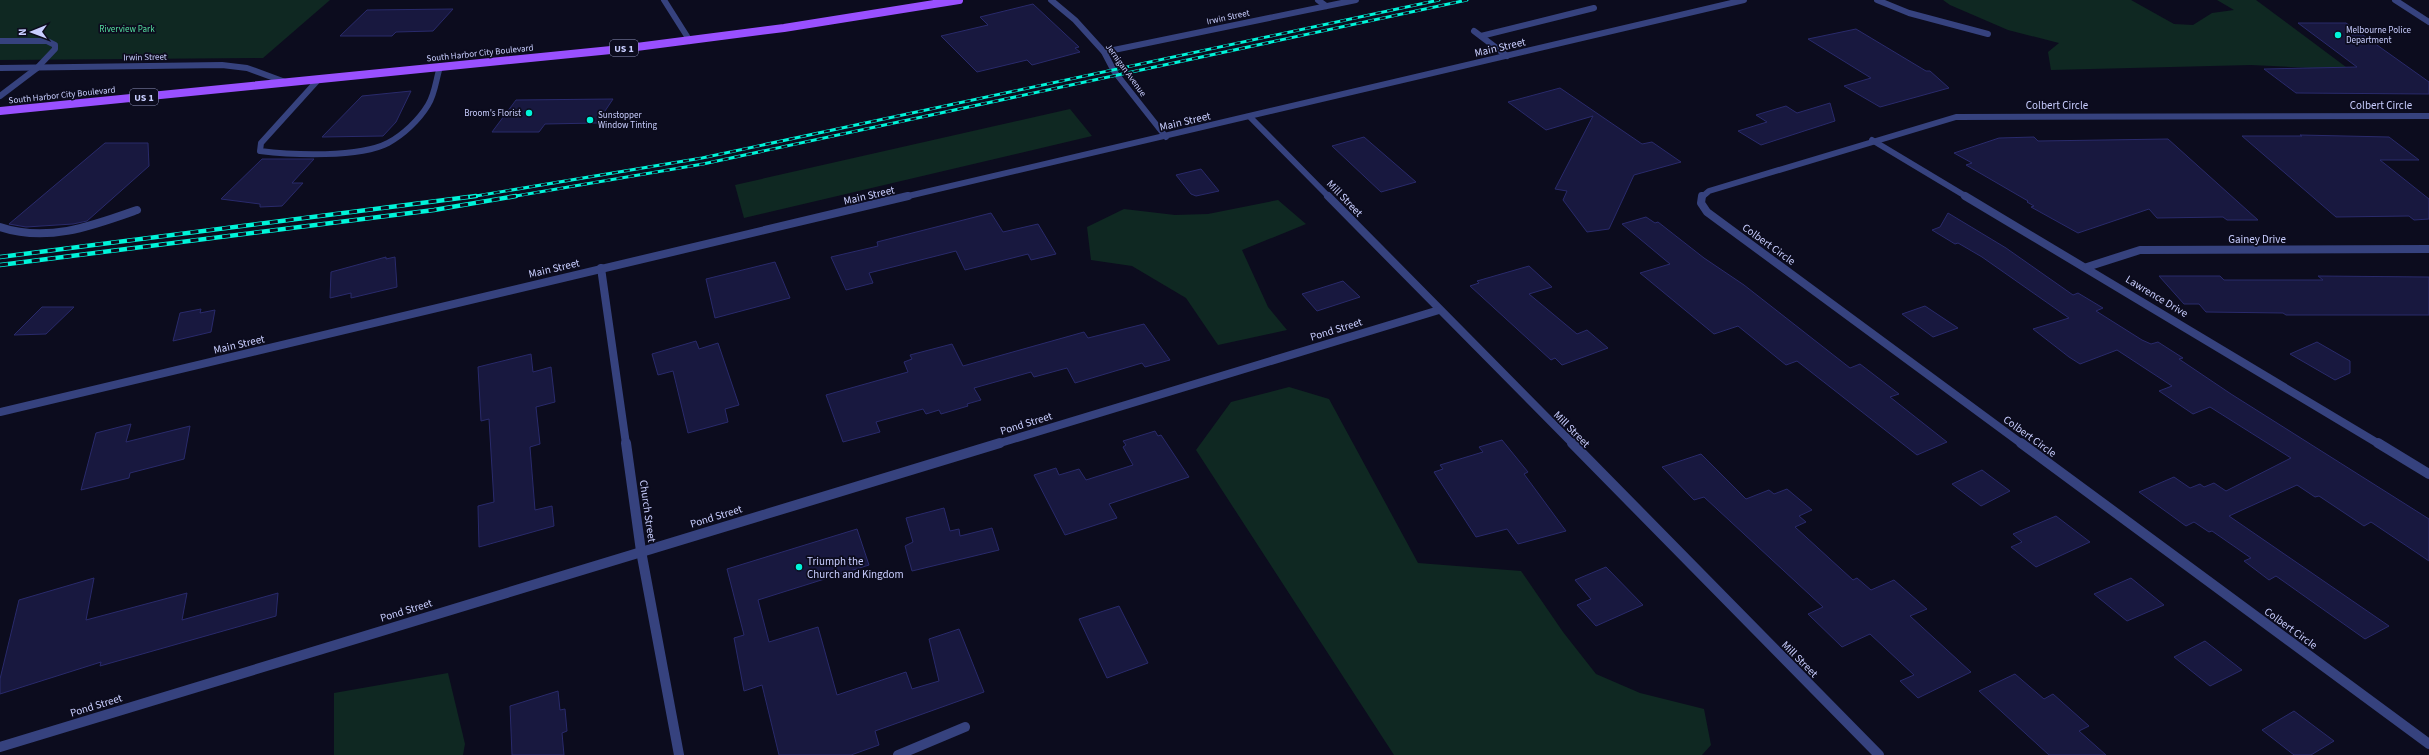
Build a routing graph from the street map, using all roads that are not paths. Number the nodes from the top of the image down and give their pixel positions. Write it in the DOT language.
graph roads {
  1 [pos="664,0"];
  2 [pos="959,0"];
  3 [pos="1051,0"];
  4 [pos="1318,0"];
  5 [pos="1356,0"];
  6 [pos="1744,0"];
  7 [pos="1877,0"];
  8 [pos="2396,0"];
  9 [pos="1326,6"];
  10 [pos="1594,8"];
  11 [pos="2429,22"];
  12 [pos="1474,31"];
  13 [pos="1988,34"];
  14 [pos="1481,36"];
  15 [pos="0,41"];
  16 [pos="690,41"];
  17 [pos="1104,52"];
  18 [pos="1508,56"];
  19 [pos="440,67"];
  20 [pos="0,68"];
  21 [pos="37,68"];
  22 [pos="318,80"];
  23 [pos="288,82"];
  24 [pos="0,96"];
  25 [pos="0,111"];
  26 [pos="2429,116"];
  27 [pos="1250,117"];
  28 [pos="1166,137"];
  29 [pos="1872,140"];
  30 [pos="137,210"];
  31 [pos="0,227"];
  32 [pos="2429,250"];
  33 [pos="2088,267"];
  34 [pos="601,268"];
  35 [pos="1439,310"];
  36 [pos="0,412"];
  37 [pos="2429,474"];
  38 [pos="641,551"];
  39 [pos="965,727"];
  40 [pos="2429,744"];
  41 [pos="0,746"];
  42 [pos="679,755"];
  43 [pos="898,755"];
  44 [pos="1879,755"];
  1 -- 16 [label="street"];
  2 -- 16 [label="main road, South Harbor City Boulevard / US 1"];
  3 -- 17 [label="street, Jernigan Avenue"];
  4 -- 9 [label="street"];
  5 -- 9 [label="street, Irwin Street"];
  6 -- 18 [label="street, Main Street"];
  7 -- 13 [label="street"];
  8 -- 11 [label="street"];
  9 -- 17 [label="street, Irwin Street"];
  10 -- 14 [label="street"];
  12 -- 14 [label="street"];
  14 -- 18 [label="street"];
  15 -- 21 [label="street"];
  16 -- 19 [label="main road, South Harbor City Boulevard / US 1"];
  17 -- 28 [label="street, Jernigan Avenue"];
  18 -- 27 [label="street, Main Street"];
  19 -- 22 [label="main road, South Harbor City Boulevard / US 1"];
  19 -- 22 [label="street"];
  20 -- 21 [label="street, Irwin Street"];
  21 -- 23 [label="street, Irwin Street"];
  21 -- 24 [label="street"];
  22 -- 23 [label="main road, South Harbor City Boulevard / US 1"];
  23 -- 25 [label="main road, South Harbor City Boulevard / US 1"];
  26 -- 29 [label="street, Colbert Circle"];
  27 -- 28 [label="street, Main Street"];
  27 -- 35 [label="street, Mill Street"];
  28 -- 34 [label="street, Main Street"];
  29 -- 33 [label="street, Lawrence Drive"];
  29 -- 40 [label="street, Colbert Circle"];
  30 -- 31 [label="street"];
  32 -- 33 [label="street, Gainey Drive"];
  33 -- 37 [label="street, Lawrence Drive"];
  34 -- 36 [label="street, Main Street"];
  34 -- 38 [label="street, Church Street"];
  35 -- 38 [label="street, Pond Street"];
  35 -- 44 [label="street, Mill Street"];
  38 -- 41 [label="street, Pond Street"];
  38 -- 42 [label="street, Church Street"];
  39 -- 43 [label="street"];
}
